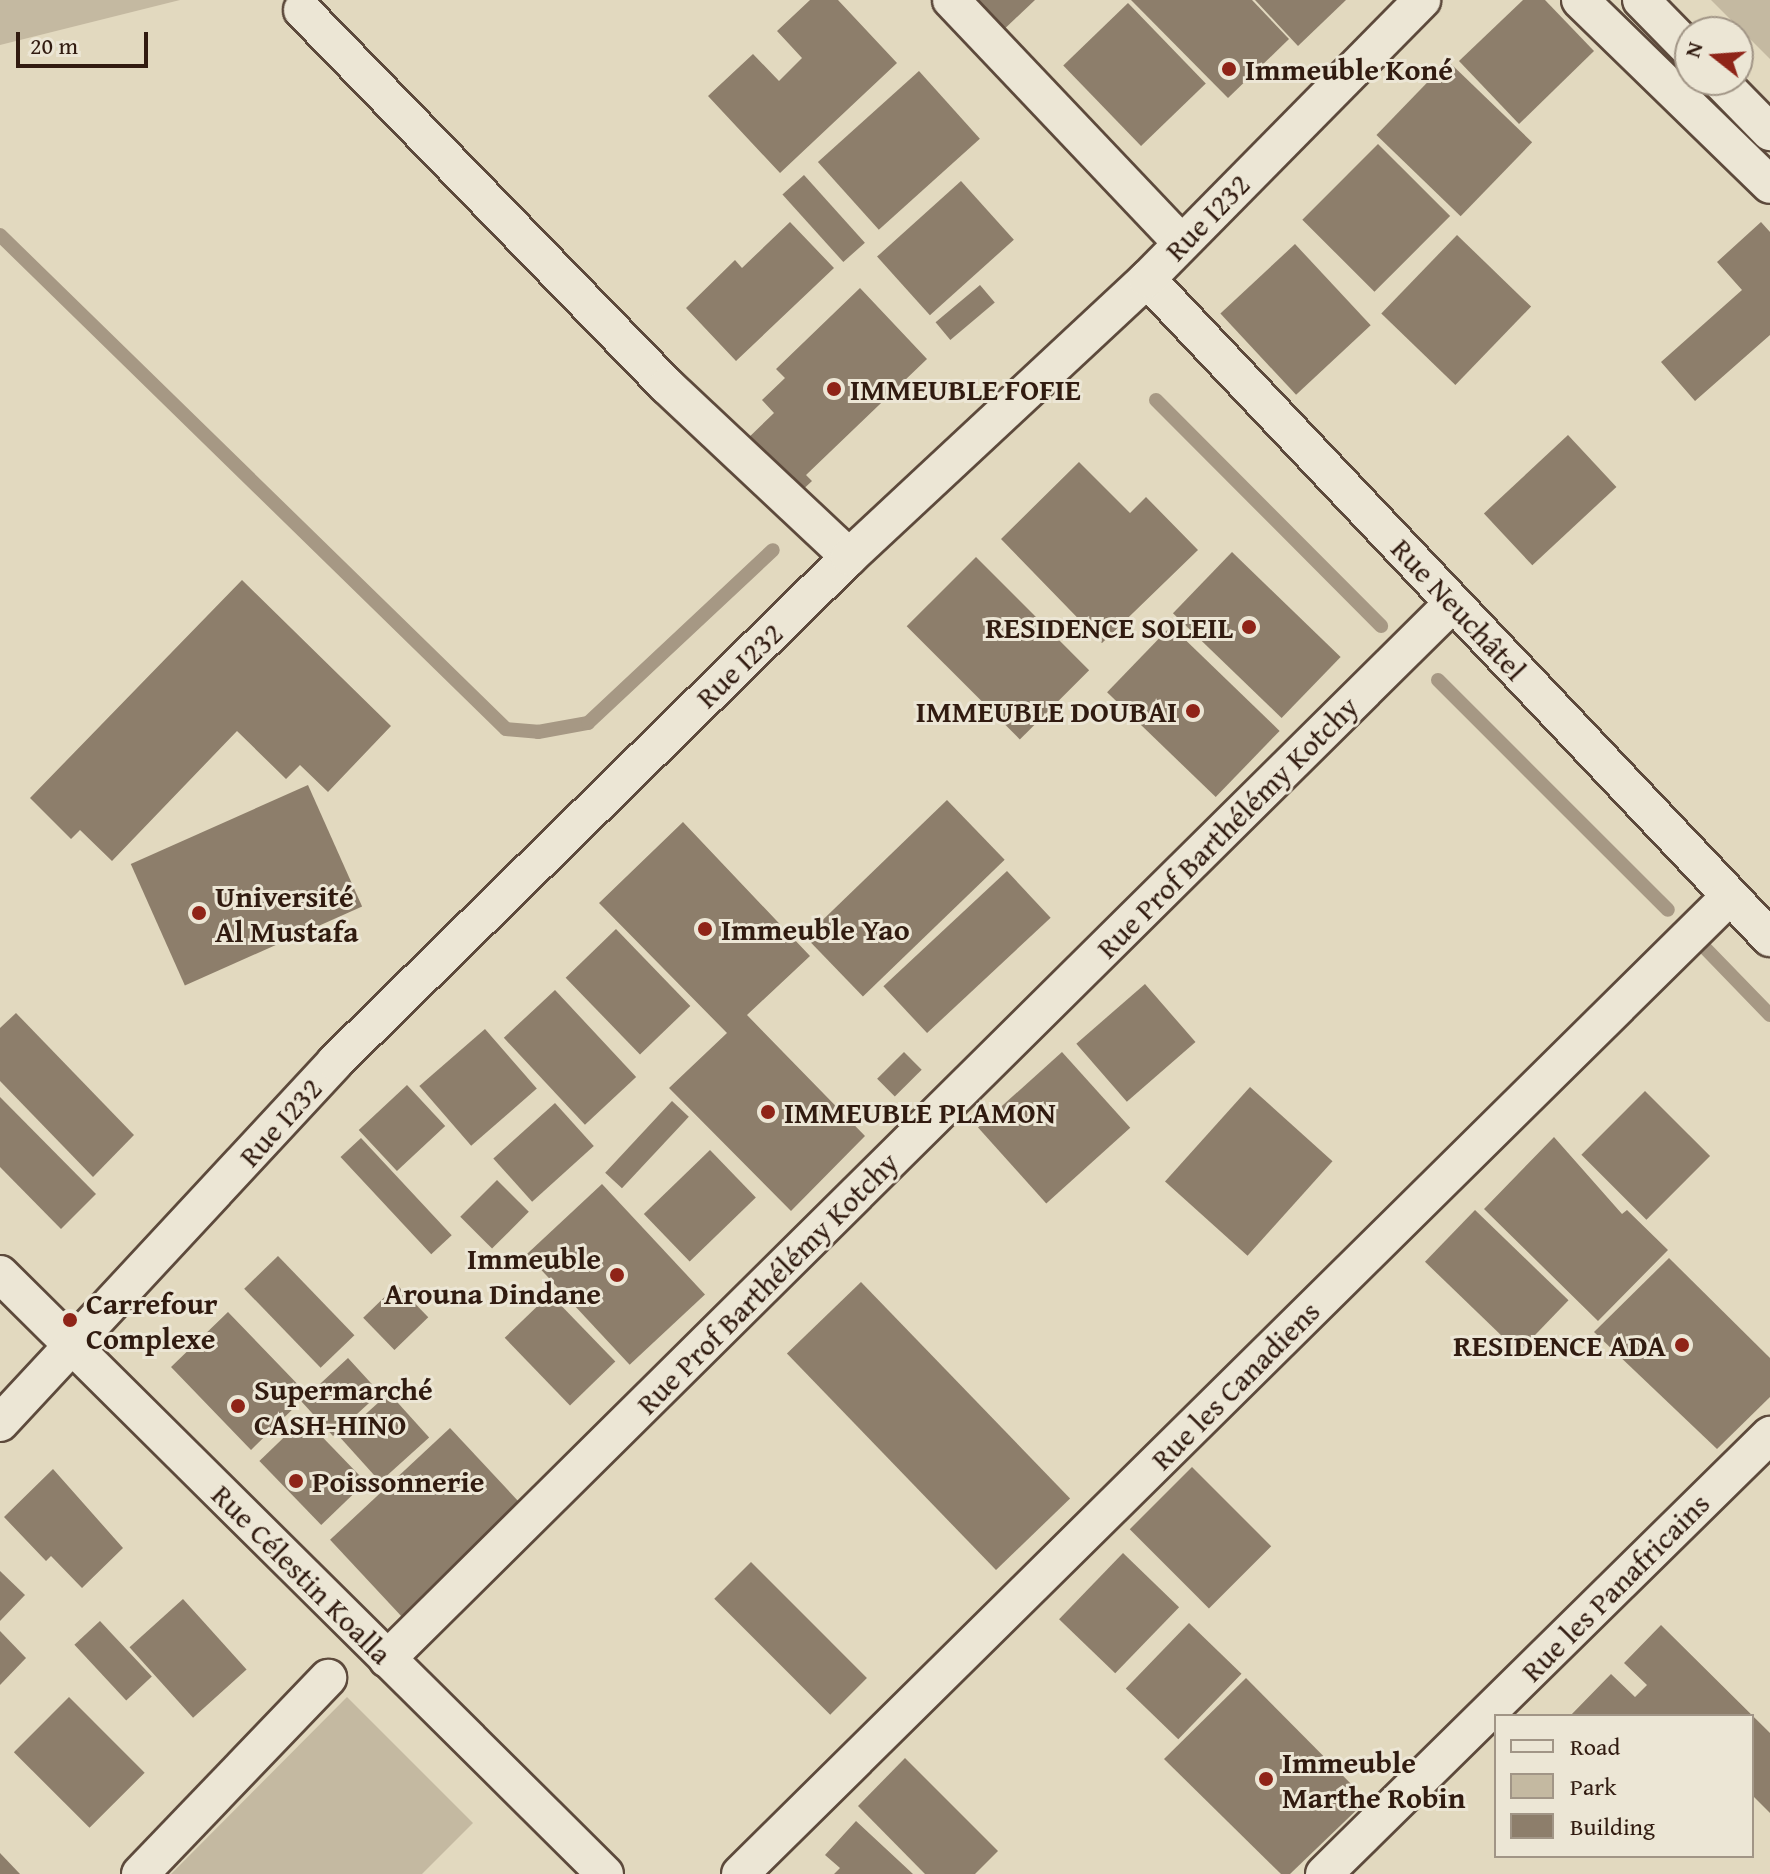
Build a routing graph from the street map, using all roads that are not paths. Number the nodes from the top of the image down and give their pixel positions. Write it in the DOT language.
graph roads {
  1 [pos="951,0"];
  2 [pos="1422,0"];
  3 [pos="1580,0"];
  4 [pos="1641,0"];
  5 [pos="302,10"];
  6 [pos="1674,34"];
  7 [pos="1735,96"];
  8 [pos="1770,132"];
  9 [pos="1770,185"];
  10 [pos="1181,242"];
  11 [pos="1147,279"];
  12 [pos="849,557"];
  13 [pos="1453,603"];
  14 [pos="1729,897"];
  15 [pos="1770,938"];
  16 [pos="0,1274"];
  17 [pos="74,1348"];
  18 [pos="0,1423"];
  19 [pos="1770,1435"];
  20 [pos="387,1659"];
  21 [pos="328,1678"];
  22 [pos="140,1874"];
  23 [pos="605,1874"];
  24 [pos="740,1874"];
  25 [pos="1324,1874"];
  1 -- 10 [label="street"];
  2 -- 10 [label="street, Rue I232"];
  3 -- 9 [label="street"];
  4 -- 6 [label="street"];
  5 -- 12 [label="street"];
  7 -- 8 [label="street"];
  10 -- 11 [label="street, Rue I232"];
  11 -- 12 [label="street, Rue I232"];
  11 -- 13 [label="street, Rue Neuchâtel"];
  12 -- 17 [label="street, Rue I232"];
  13 -- 14 [label="street, Rue Neuchâtel"];
  13 -- 20 [label="street, Rue Prof Barthélémy Kotchy"];
  14 -- 15 [label="street, Rue Neuchâtel"];
  14 -- 24 [label="street, Rue les Canadiens"];
  16 -- 17 [label="street, Rue Célestin Koalla"];
  17 -- 18 [label="street, Rue I232"];
  17 -- 20 [label="street, Rue Célestin Koalla"];
  19 -- 25 [label="street, Rue les Panafricains"];
  20 -- 23 [label="street, Rue Célestin Koalla"];
  21 -- 22 [label="street"];
}
